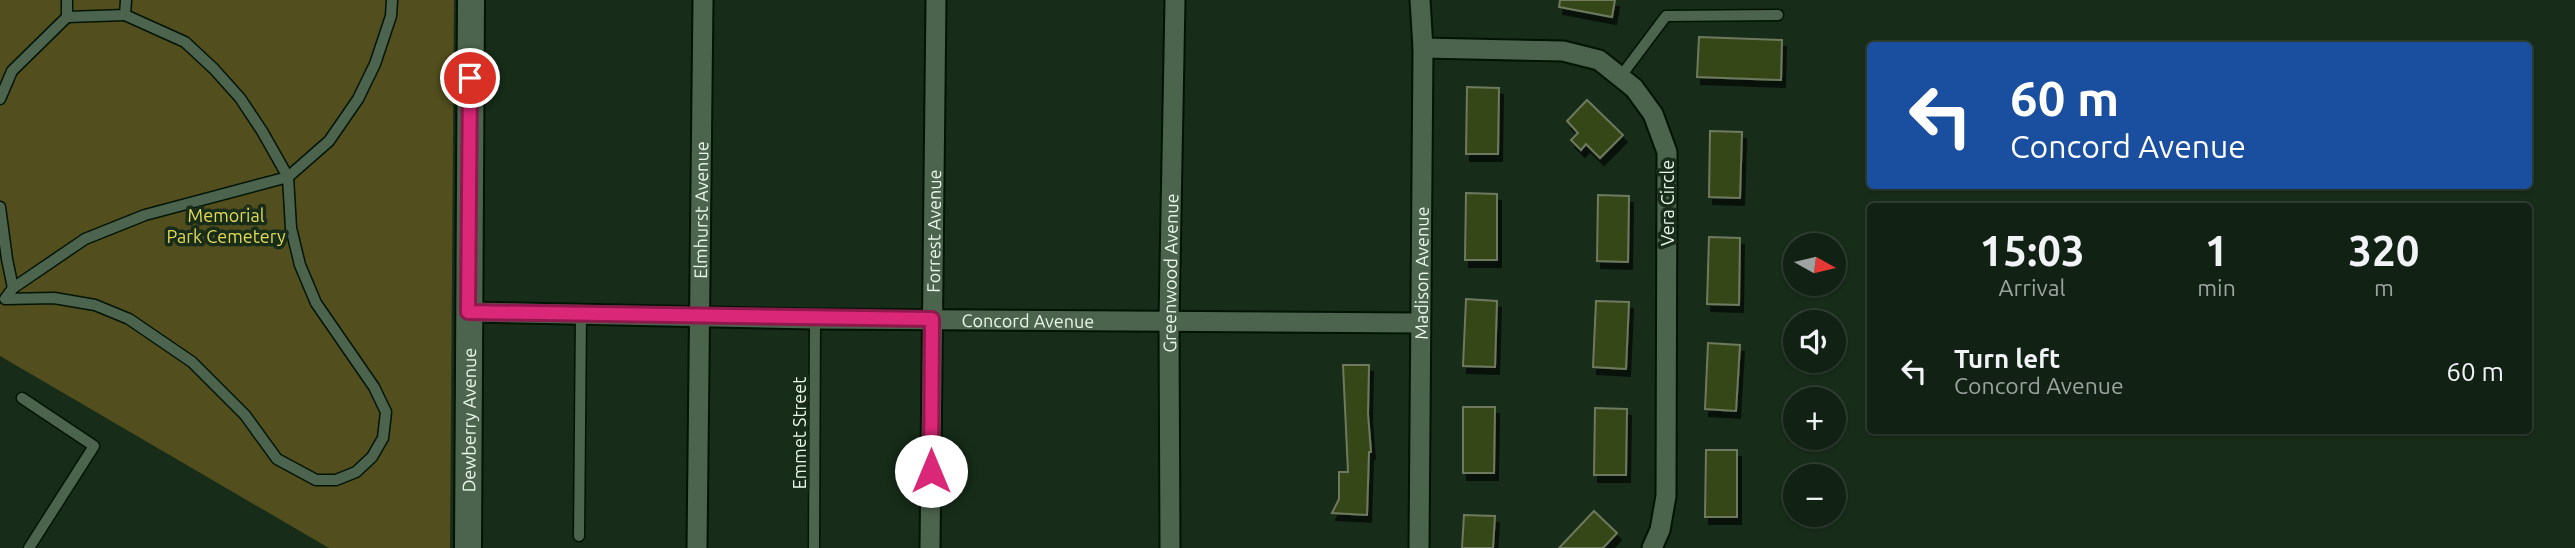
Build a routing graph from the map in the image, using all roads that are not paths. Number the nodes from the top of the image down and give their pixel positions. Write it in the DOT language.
graph roads {
  1 [pos="67,0"];
  2 [pos="126,0"];
  3 [pos="393,0"];
  4 [pos="471,0"];
  5 [pos="703,0"];
  6 [pos="936,0"];
  7 [pos="1175,0"];
  8 [pos="1420,0"];
  9 [pos="125,15"];
  10 [pos="1777,15"];
  11 [pos="67,17"];
  12 [pos="1423,48"];
  13 [pos="1621,76"];
  14 [pos="0,99"];
  15 [pos="288,177"];
  16 [pos="0,207"];
  17 [pos="13,288"];
  18 [pos="3,303"];
  19 [pos="468,312"];
  20 [pos="581,315"];
  21 [pos="700,316"];
  22 [pos="815,319"];
  23 [pos="932,319"];
  24 [pos="1169,320"];
  25 [pos="1419,323"];
  26 [pos="22,398"];
  27 [pos="579,536"];
  28 [pos="29,548"];
  29 [pos="468,548"];
  30 [pos="697,548"];
  31 [pos="814,548"];
  32 [pos="930,548"];
  33 [pos="1170,548"];
  34 [pos="1419,548"];
  35 [pos="1652,548"];
  1 -- 11 [label="lane"];
  2 -- 9 [label="lane"];
  3 -- 15 [label="lane"];
  4 -- 19 [label="street, Dewberry Avenue"];
  5 -- 21 [label="street, Elmhurst Avenue"];
  6 -- 23 [label="street, Forrest Avenue"];
  7 -- 24 [label="street, Greenwood Avenue"];
  8 -- 12 [label="street, Madison Avenue"];
  9 -- 11 [label="lane"];
  9 -- 15 [label="lane"];
  10 -- 13 [label="lane"];
  11 -- 14 [label="lane"];
  12 -- 13 [label="street, Vera Circle"];
  12 -- 25 [label="street, Madison Avenue"];
  13 -- 35 [label="street, Vera Circle"];
  15 -- 17 [label="lane"];
  15 -- 18 [label="lane"];
  16 -- 17 [label="lane"];
  17 -- 18 [label="lane"];
  19 -- 20 [label="street, Concord Avenue"];
  19 -- 29 [label="street, Dewberry Avenue"];
  20 -- 21 [label="street, Concord Avenue"];
  20 -- 27 [label="lane"];
  21 -- 22 [label="street, Concord Avenue"];
  21 -- 30 [label="street, Elmhurst Avenue"];
  22 -- 23 [label="street, Concord Avenue"];
  22 -- 31 [label="lane, Emmet Street"];
  23 -- 24 [label="street, Concord Avenue"];
  23 -- 32 [label="street, Forrest Avenue"];
  24 -- 25 [label="street, Concord Avenue"];
  24 -- 33 [label="street, Greenwood Avenue"];
  25 -- 34 [label="street, Madison Avenue"];
  26 -- 28 [label="lane"];
}
